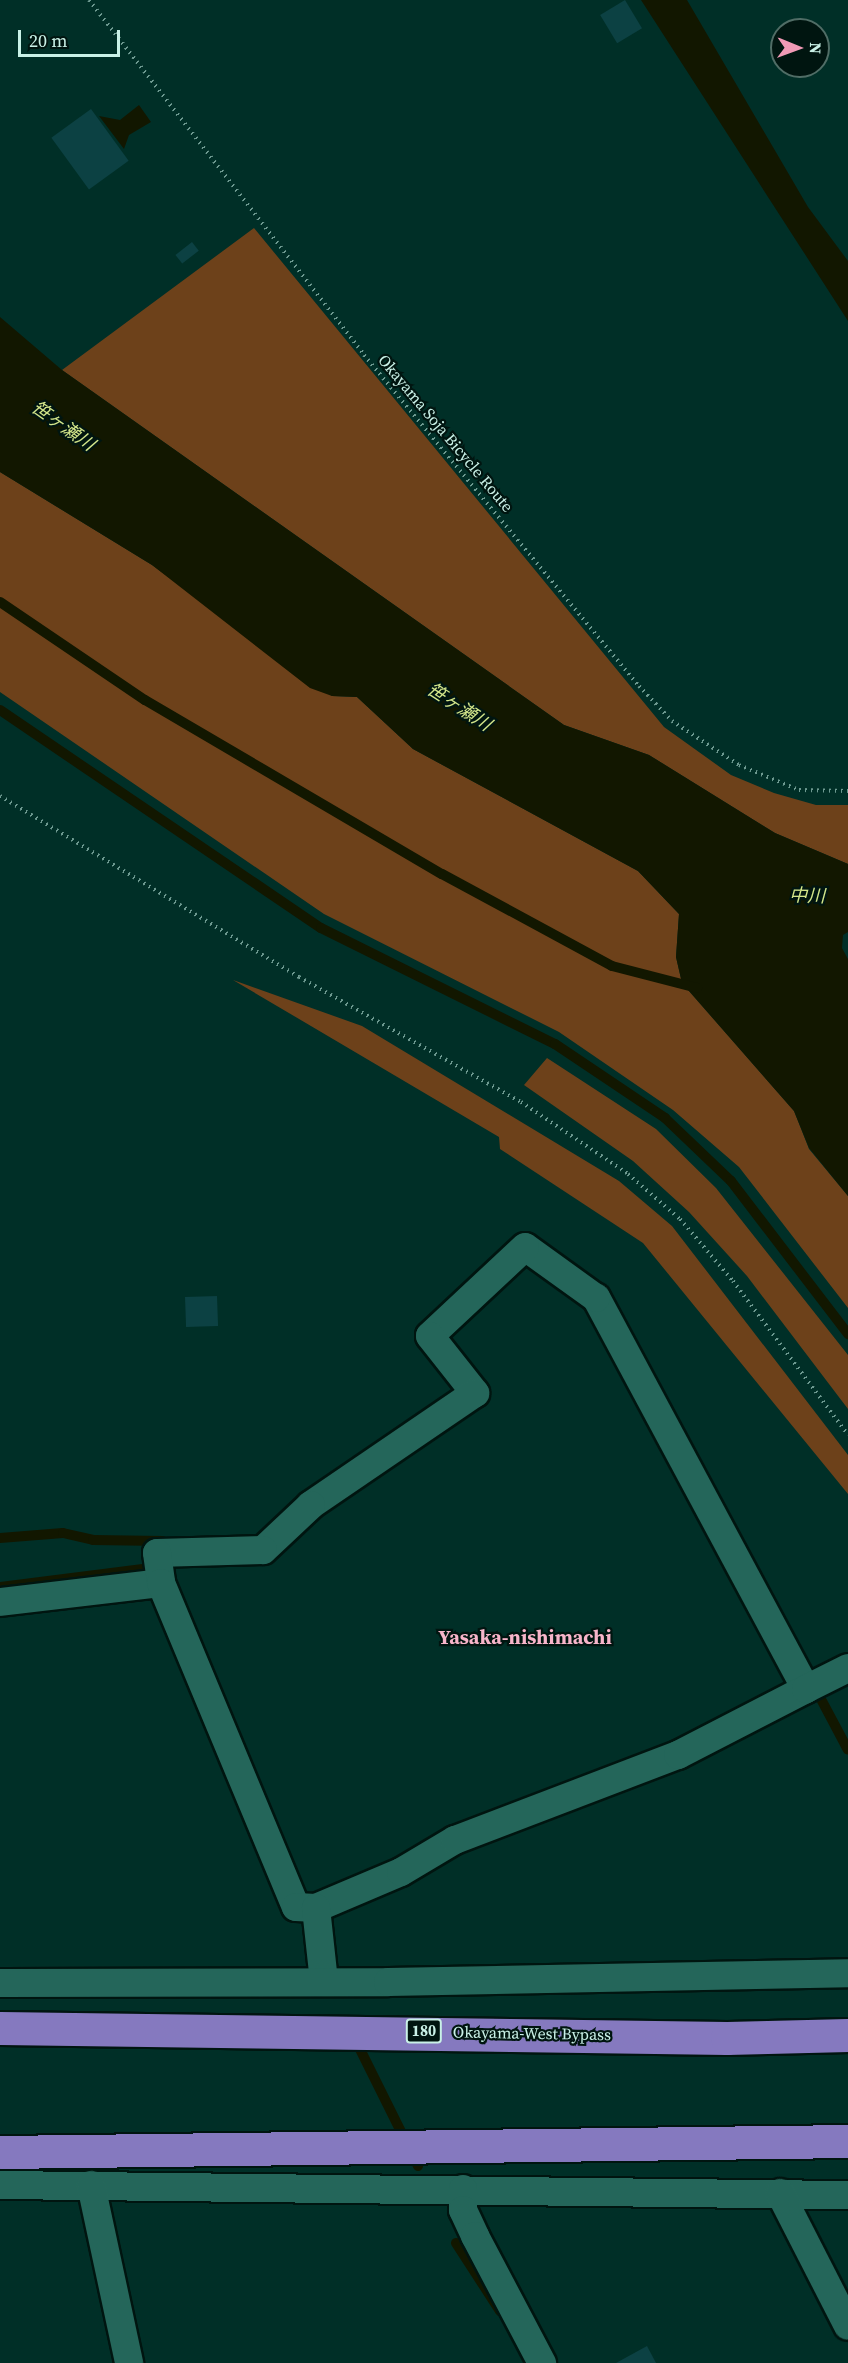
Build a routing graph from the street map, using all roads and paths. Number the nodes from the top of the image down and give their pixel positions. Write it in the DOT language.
graph roads {
  1 [pos="89,0"];
  2 [pos="848,791"];
  3 [pos="0,796"];
  4 [pos="848,1435"];
  5 [pos="161,1583"];
  6 [pos="0,1602"];
  7 [pos="848,1668"];
  8 [pos="806,1689"];
  9 [pos="316,1908"];
  10 [pos="848,1973"];
  11 [pos="324,1982"];
  12 [pos="0,1983"];
  13 [pos="0,2028"];
  14 [pos="848,2035"];
  15 [pos="848,2141"];
  16 [pos="0,2152"];
  17 [pos="0,2185"];
  18 [pos="91,2185"];
  19 [pos="464,2189"];
  20 [pos="780,2193"];
  21 [pos="848,2195"];
  22 [pos="848,2325"];
  23 [pos="129,2363"];
  24 [pos="542,2363"];
  1 -- 2 [label="path, Okayama Soja Bicycle Route"];
  3 -- 4 [label="path"];
  5 -- 6 [label="street"];
  5 -- 8 [label="street"];
  5 -- 9 [label="street"];
  7 -- 8 [label="street"];
  8 -- 9 [label="street"];
  9 -- 11 [label="street"];
  10 -- 11 [label="street"];
  11 -- 12 [label="street"];
  13 -- 14 [label="highway, Okayama-West Bypass / 180"];
  15 -- 16 [label="highway"];
  17 -- 18 [label="street"];
  18 -- 19 [label="street"];
  18 -- 23 [label="street"];
  19 -- 20 [label="street"];
  19 -- 24 [label="street"];
  20 -- 21 [label="street"];
  20 -- 22 [label="street"];
}
